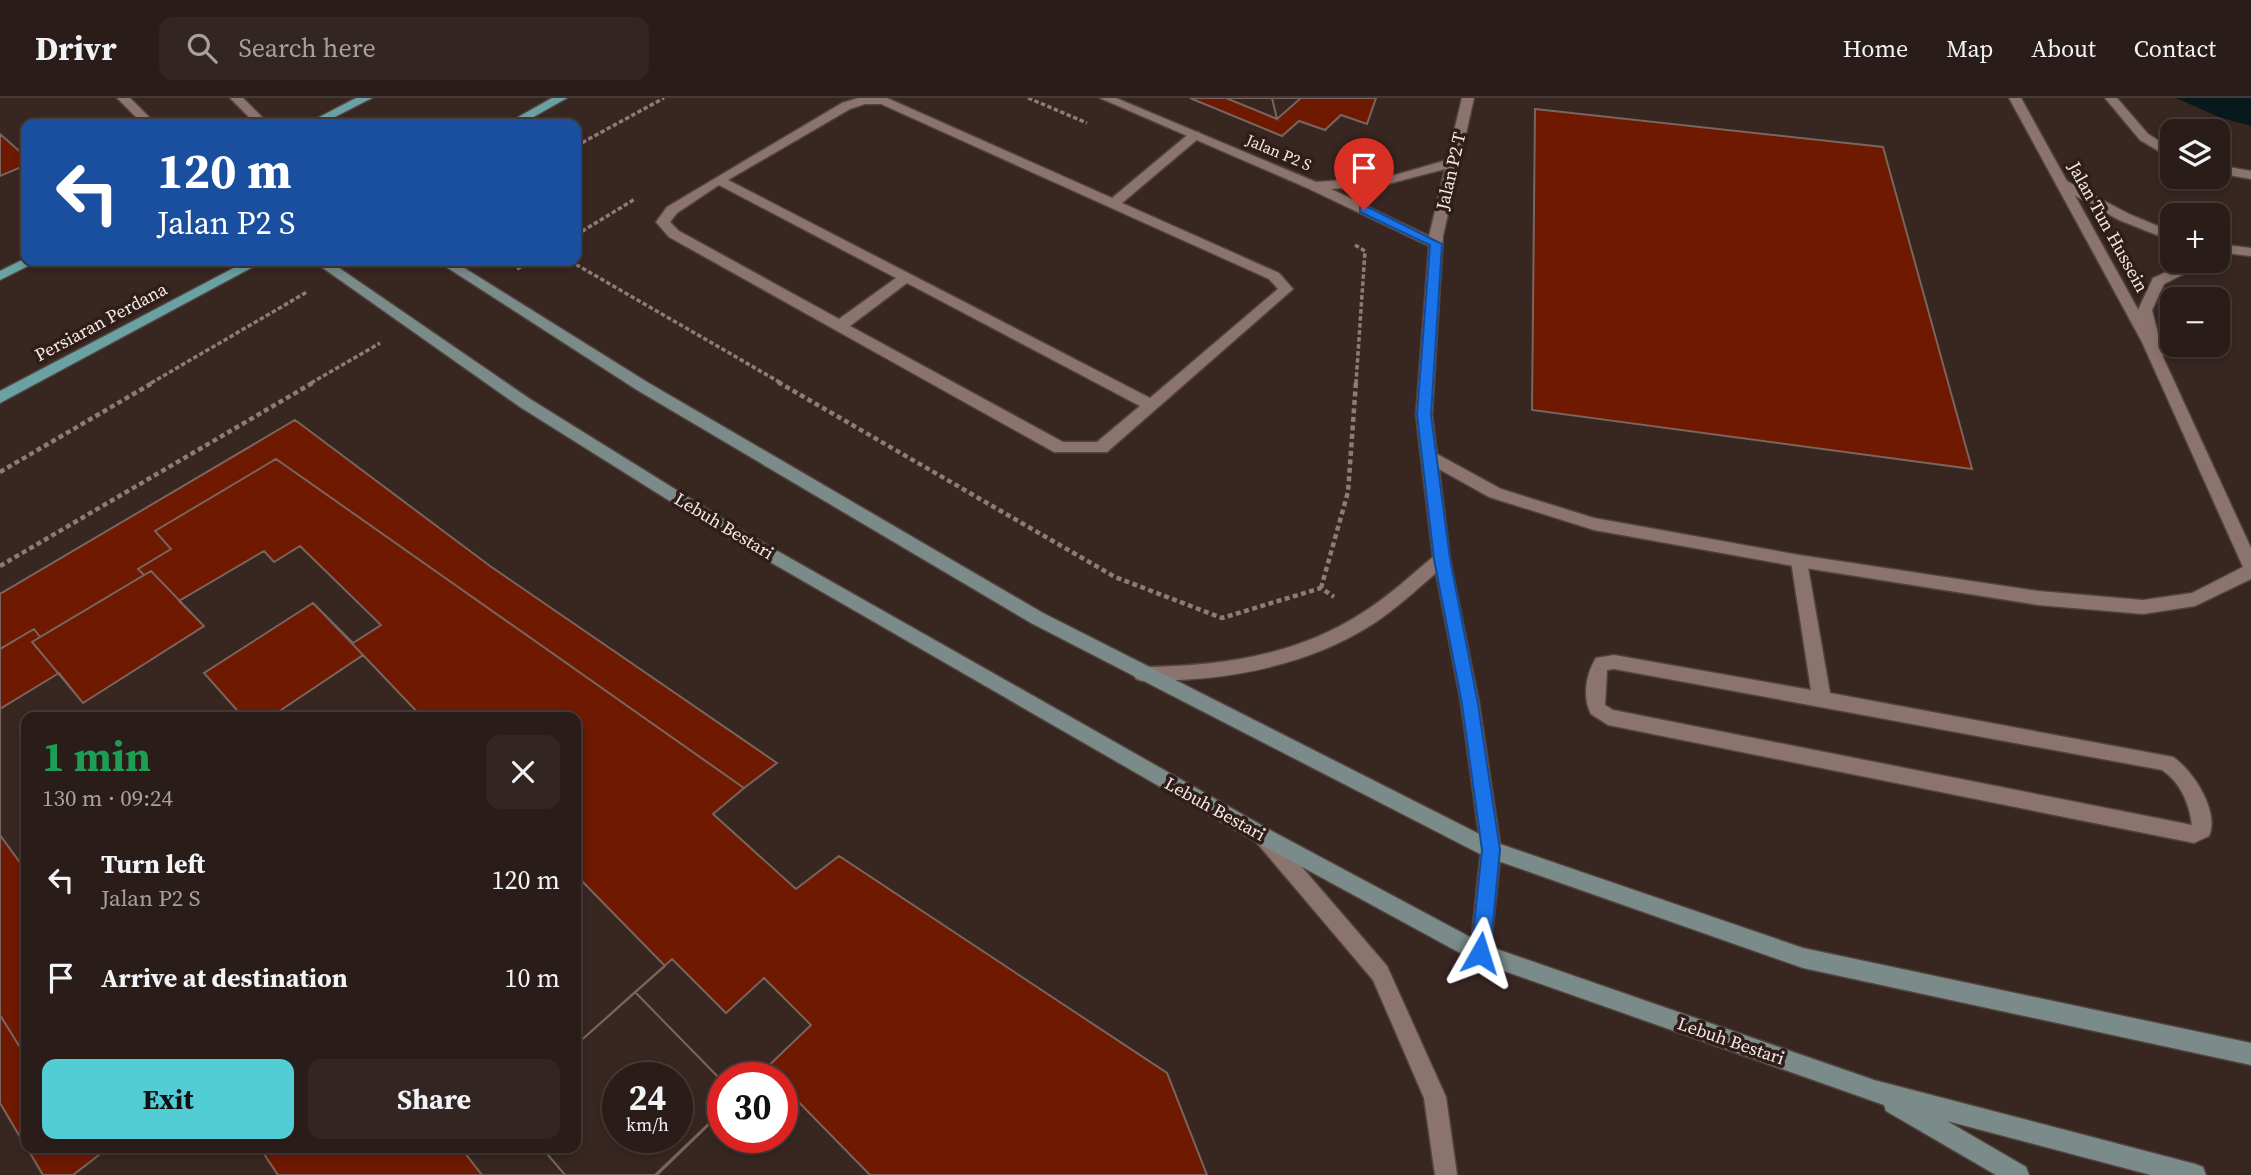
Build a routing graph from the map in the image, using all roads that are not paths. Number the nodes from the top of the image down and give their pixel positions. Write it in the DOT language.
graph roads {
  1 [pos="123,98"];
  2 [pos="236,98"];
  3 [pos="366,98"];
  4 [pos="561,98"];
  5 [pos="1106,98"];
  6 [pos="1468,98"];
  7 [pos="2015,98"];
  8 [pos="2111,98"];
  9 [pos="145,119"];
  10 [pos="258,119"];
  11 [pos="322,119"];
  12 [pos="521,119"];
  13 [pos="1195,135"];
  14 [pos="2160,147"];
  15 [pos="1453,162"];
  16 [pos="2230,171"];
  17 [pos="2251,175"];
  18 [pos="719,180"];
  19 [pos="2061,183"];
  20 [pos="1310,184"];
  21 [pos="1113,204"];
  22 [pos="2160,232"];
  23 [pos="1436,244"];
  24 [pos="2230,251"];
  25 [pos="2251,252"];
  26 [pos="21,266"];
  27 [pos="248,266"];
  28 [pos="327,266"];
  29 [pos="452,266"];
  30 [pos="2176,273"];
  31 [pos="0,276"];
  32 [pos="905,278"];
  33 [pos="840,326"];
  34 [pos="2159,365"];
  35 [pos="0,398"];
  36 [pos="1150,405"];
  37 [pos="1428,456"];
  38 [pos="1442,559"];
  39 [pos="1799,561"];
  40 [pos="2251,568"];
  41 [pos="1142,674"];
  42 [pos="1822,699"];
  43 [pos="1262,836"];
  44 [pos="1491,850"];
  45 [pos="1480,953"];
  46 [pos="2251,1054"];
  47 [pos="1874,1091"];
  48 [pos="1446,1175"];
  49 [pos="2018,1175"];
  50 [pos="2194,1175"];
  1 -- 9 [label="street"];
  2 -- 10 [label="street"];
  3 -- 11 [label="main road"];
  4 -- 12 [label="main road"];
  5 -- 13 [label="street, Jalan P2 S"];
  6 -- 15 [label="street, Jalan P2 T"];
  7 -- 19 [label="street, Jalan Tun Hussein"];
  8 -- 14 [label="street"];
  13 -- 20 [label="street, Jalan P2 S"];
  13 -- 21 [label="street"];
  15 -- 20 [label="street"];
  15 -- 23 [label="street, Jalan P2 T"];
  16 -- 17 [label="street"];
  18 -- 21 [label="street"];
  18 -- 32 [label="street"];
  18 -- 33 [label="street"];
  19 -- 22 [label="street"];
  19 -- 34 [label="street, Jalan Tun Hussein"];
  20 -- 23 [label="street, Jalan P2 S"];
  21 -- 36 [label="street"];
  23 -- 37 [label="street, Jalan P2 T"];
  24 -- 25 [label="street"];
  26 -- 31 [label="main road"];
  27 -- 35 [label="main road, Persiaran Perdana"];
  28 -- 43 [label="main road, Lebuh Bestari"];
  29 -- 41 [label="main road"];
  30 -- 34 [label="street"];
  32 -- 33 [label="street"];
  32 -- 36 [label="street"];
  33 -- 36 [label="street"];
  34 -- 40 [label="street, Jalan Tun Hussein"];
  37 -- 38 [label="street, Jalan P2 T"];
  37 -- 39 [label="street"];
  38 -- 41 [label="street"];
  38 -- 44 [label="street, Jalan P2 T"];
  39 -- 40 [label="street"];
  39 -- 42 [label="street"];
  41 -- 44 [label="main road"];
  42 -- 42 [label="street"];
  43 -- 45 [label="main road, Lebuh Bestari"];
  43 -- 48 [label="street"];
  44 -- 45 [label="street, Jalan P2 T"];
  44 -- 46 [label="main road"];
  45 -- 47 [label="main road, Lebuh Bestari"];
  47 -- 49 [label="main road"];
  47 -- 50 [label="main road, Lebuh Bestari"];
}
